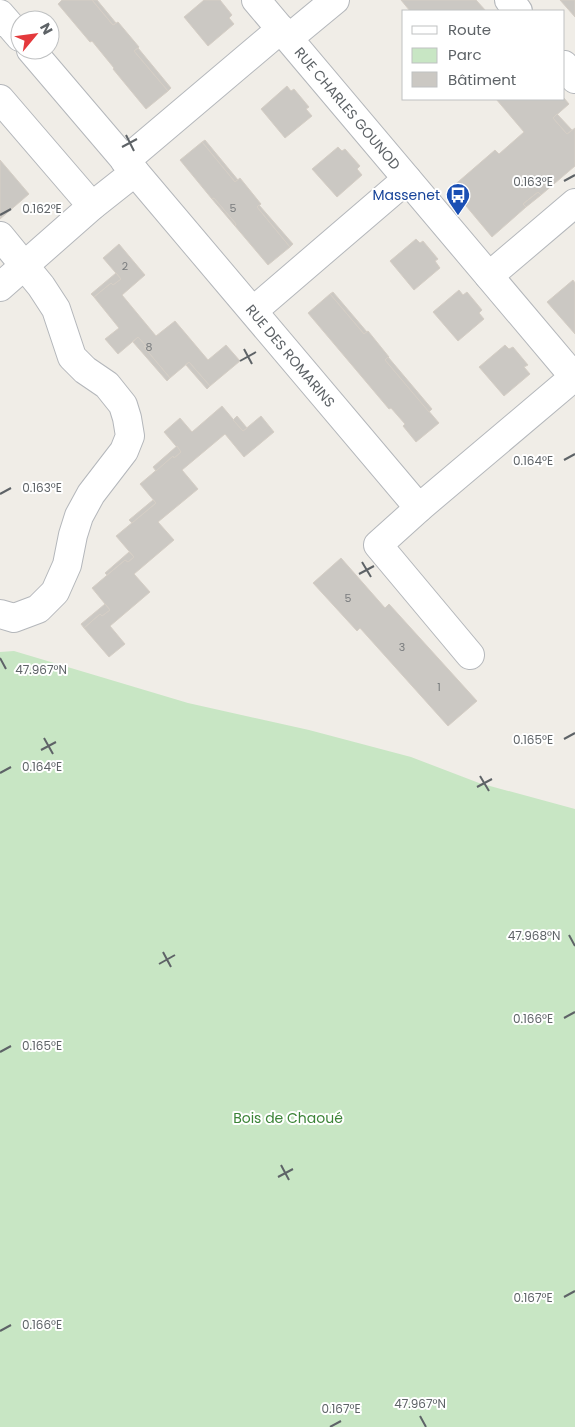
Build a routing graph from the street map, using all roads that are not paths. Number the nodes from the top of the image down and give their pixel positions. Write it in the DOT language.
graph roads {
  1 [pos="256,0"];
  2 [pos="334,0"];
  3 [pos="509,0"];
  4 [pos="517,10"];
  5 [pos="0,14"];
  6 [pos="10,26"];
  7 [pos="285,34"];
  8 [pos="40,60"];
  9 [pos="565,67"];
  10 [pos="575,79"];
  11 [pos="0,99"];
  12 [pos="130,166"];
  13 [pos="407,179"];
  14 [pos="575,203"];
  15 [pos="92,206"];
  16 [pos="0,236"];
  17 [pos="25,266"];
  18 [pos="489,276"];
  19 [pos="0,287"];
  20 [pos="253,311"];
  21 [pos="574,377"];
  22 [pos="419,508"];
  23 [pos="0,614"];
  24 [pos="470,655"];
  1 -- 7 [label="street, RUE CHARLES GOUNOD"];
  2 -- 7 [label="street"];
  3 -- 4 [label="street"];
  5 -- 6 [label="street"];
  7 -- 12 [label="street"];
  7 -- 13 [label="street, RUE CHARLES GOUNOD"];
  8 -- 12 [label="street, RUE DES ROMARINS"];
  9 -- 10 [label="street"];
  11 -- 15 [label="street"];
  12 -- 15 [label="street"];
  12 -- 20 [label="street, RUE DES ROMARINS"];
  13 -- 18 [label="street, RUE CHARLES GOUNOD"];
  13 -- 20 [label="street"];
  14 -- 18 [label="street"];
  15 -- 17 [label="street"];
  16 -- 17 [label="street"];
  17 -- 19 [label="street"];
  17 -- 23 [label="street"];
  18 -- 21 [label="street, RUE CHARLES GOUNOD"];
  20 -- 22 [label="street, RUE DES ROMARINS"];
  21 -- 22 [label="street"];
  22 -- 24 [label="street"];
}
